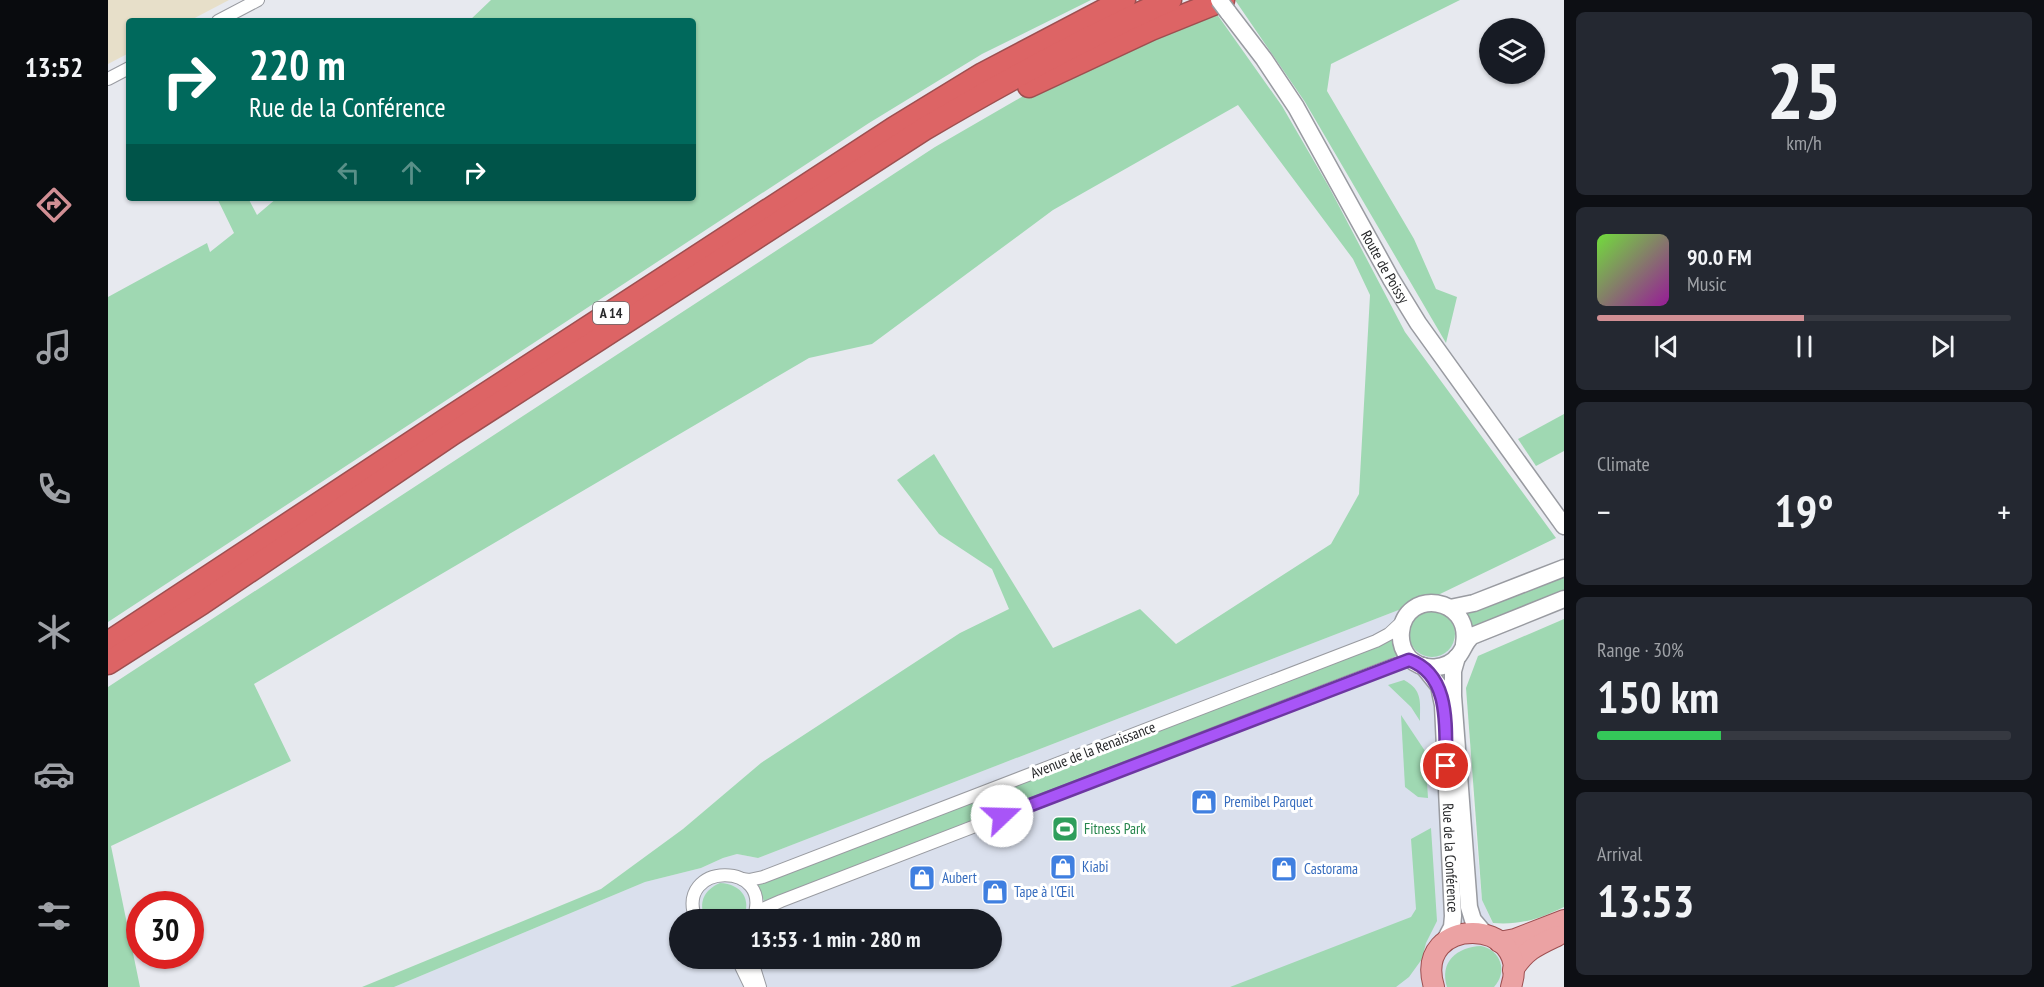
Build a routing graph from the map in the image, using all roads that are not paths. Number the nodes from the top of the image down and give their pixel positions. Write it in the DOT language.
graph roads {
  1 [pos="258,0"];
  2 [pos="1124,0"];
  3 [pos="1170,0"];
  4 [pos="1223,4"];
  5 [pos="224,18"];
  6 [pos="126,70"];
  7 [pos="108,79"];
  8 [pos="882,156"];
  9 [pos="1564,526"];
  10 [pos="1564,568"];
  11 [pos="1564,599"];
  12 [pos="1450,608"];
  13 [pos="1404,620"];
  14 [pos="108,644"];
  15 [pos="1461,650"];
  16 [pos="108,663"];
  17 [pos="1418,663"];
  18 [pos="742,879"];
  19 [pos="695,909"];
  20 [pos="756,909"];
  21 [pos="766,909"];
  22 [pos="1564,920"];
  23 [pos="1564,933"];
  24 [pos="1492,938"];
  25 [pos="1443,944"];
  26 [pos="742,969"];
  27 [pos="754,969"];
  28 [pos="1432,979"];
  29 [pos="1512,979"];
  30 [pos="751,987"];
  31 [pos="760,987"];
  32 [pos="1419,987"];
  1 -- 5 [label="street"];
  2 -- 14 [label="highway, A 14"];
  3 -- 8 [label="highway, A 14"];
  4 -- 8 [label="highway"];
  4 -- 9 [label="street, Route de Poissy"];
  6 -- 7 [label="street"];
  8 -- 16 [label="highway, A 14"];
  10 -- 12 [label="street"];
  11 -- 15 [label="street"];
  12 -- 13 [label="street"];
  12 -- 15 [label="street"];
  13 -- 17 [label="street"];
  13 -- 18 [label="street, Avenue de la Renaissance"];
  15 -- 17 [label="street"];
  15 -- 24 [label="street, Rue de la Conférence"];
  17 -- 21 [label="street, Avenue de la Renaissance"];
  17 -- 25 [label="street, Rue de la Conférence"];
  18 -- 19 [label="street, Avenue de la Renaissance"];
  18 -- 20 [label="street"];
  22 -- 24 [label="main road"];
  23 -- 29 [label="main road"];
  24 -- 25 [label="main road"];
  24 -- 29 [label="main road"];
  25 -- 28 [label="main road"];
  26 -- 30 [label="street"];
  27 -- 31 [label="street"];
  28 -- 32 [label="main road"];
}
